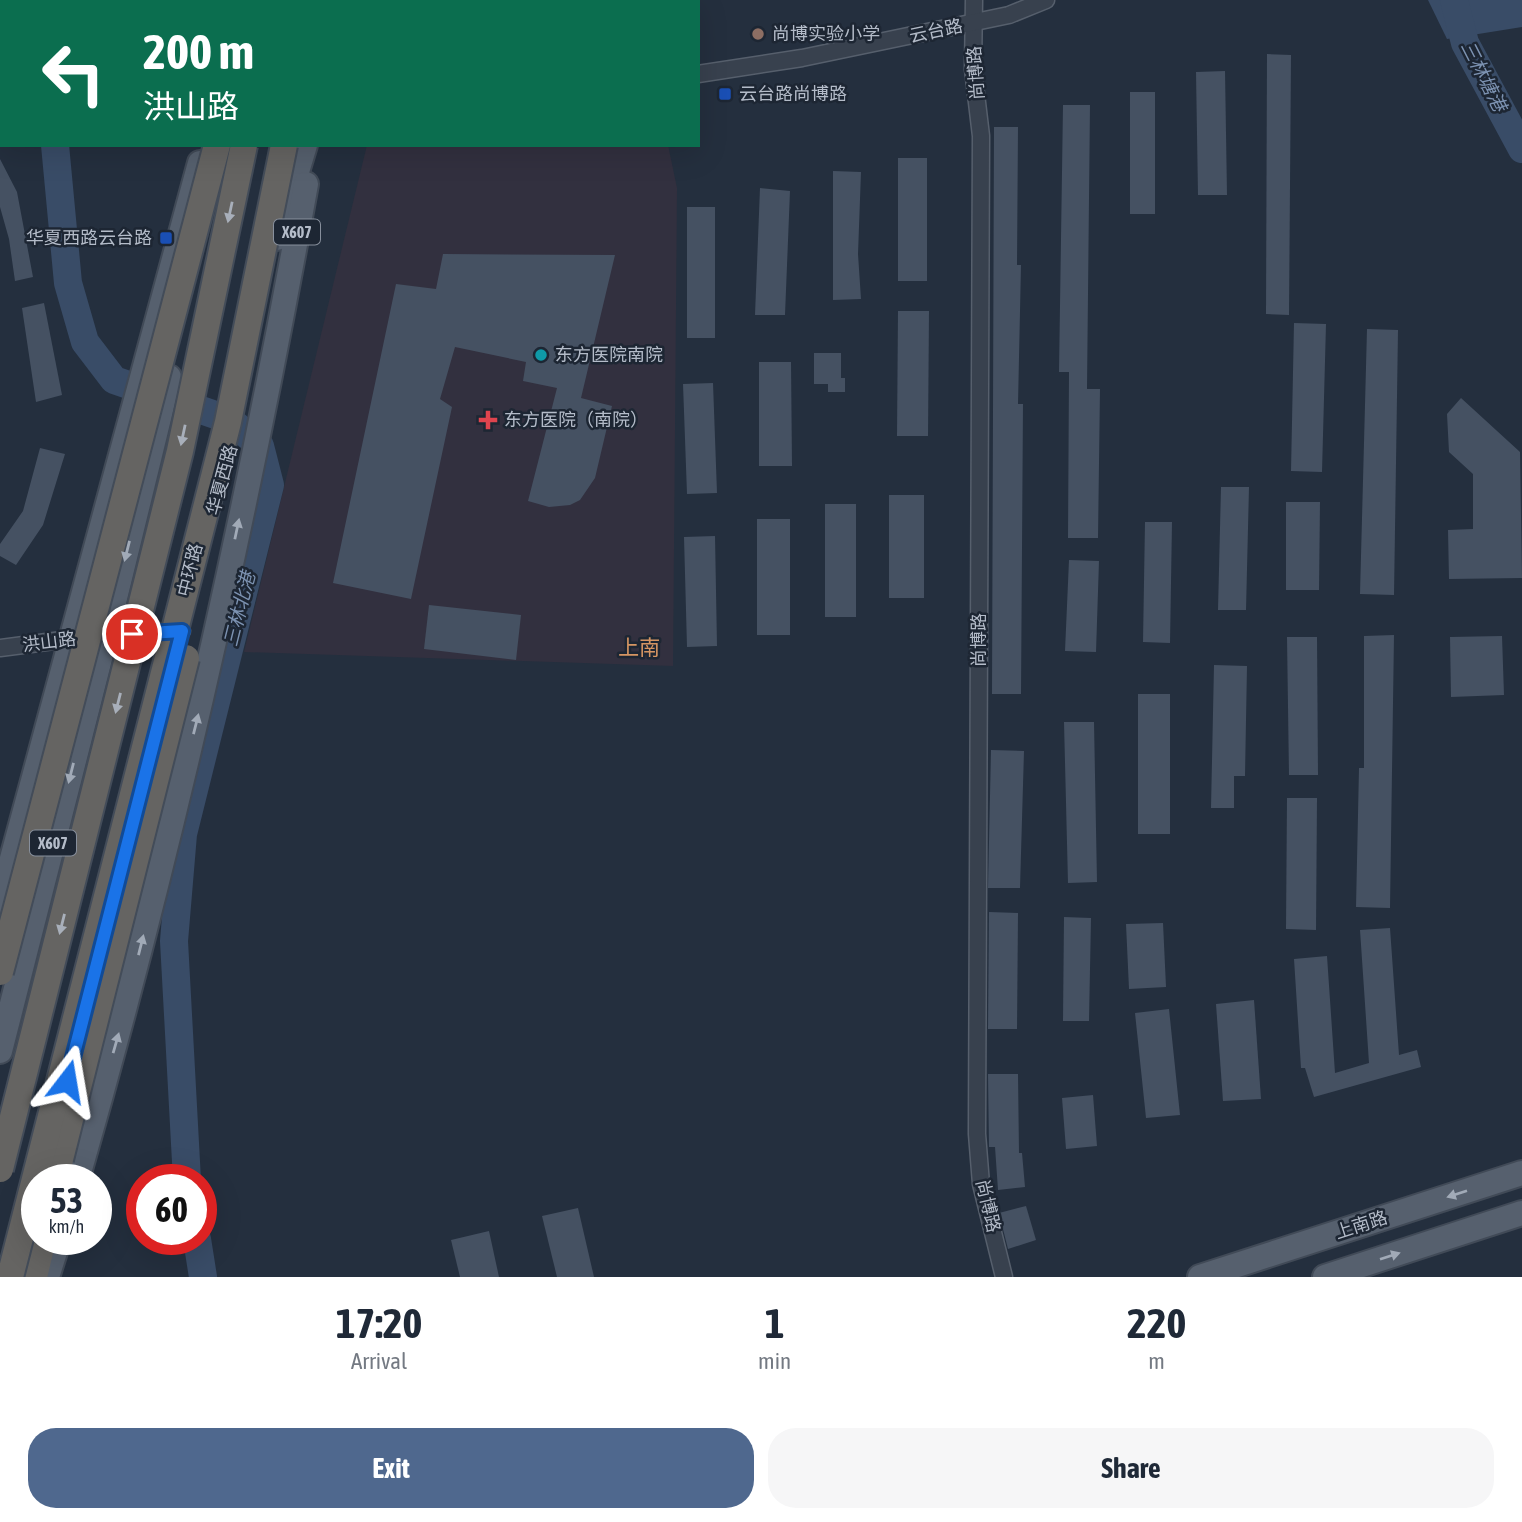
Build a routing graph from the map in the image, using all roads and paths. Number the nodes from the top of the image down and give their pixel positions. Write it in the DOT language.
graph roads {
  1 [pos="974,0"];
  2 [pos="1046,0"];
  3 [pos="973,23"];
  4 [pos="700,74"];
  5 [pos="205,147"];
  6 [pos="211,147"];
  7 [pos="216,147"];
  8 [pos="244,147"];
  9 [pos="284,147"];
  10 [pos="284,147"];
  11 [pos="304,147"];
  12 [pos="313,147"];
  13 [pos="175,298"];
  14 [pos="182,631"];
  15 [pos="106,635"];
  16 [pos="71,639"];
  17 [pos="0,648"];
  18 [pos="0,904"];
  19 [pos="0,972"];
  20 [pos="0,1051"];
  21 [pos="46,1164"];
  22 [pos="59,1164"];
  23 [pos="82,1164"];
  24 [pos="0,1169"];
  25 [pos="1522,1173"];
  26 [pos="1522,1213"];
  27 [pos="23,1255"];
  28 [pos="39,1255"];
  29 [pos="54,1255"];
  30 [pos="10,1277"];
  31 [pos="17,1277"];
  32 [pos="34,1277"];
  33 [pos="47,1277"];
  34 [pos="1004,1277"];
  35 [pos="1200,1277"];
  36 [pos="1325,1277"];
  1 -- 3 [label="street, 尚博路"];
  2 -- 3 [label="street, 云台路"];
  3 -- 4 [label="street, 云台路"];
  3 -- 34 [label="street, 尚博路"];
  5 -- 13 [label="main road"];
  6 -- 13 [label="main road, X607"];
  7 -- 19 [label="highway, bridge"];
  8 -- 24 [label="highway, one-way, bridge"];
  9 -- 22 [label="highway, bridge"];
  10 -- 30 [label="highway, 中环路, bridge"];
  11 -- 14 [label="main road, 华夏西路"];
  23 -- 12 [label="main road, 华夏西路 / X607, one-way"];
  13 -- 15 [label="main road, X607, one-way"];
  13 -- 16 [label="main road"];
  14 -- 15 [label="street, 洪山路"];
  14 -- 21 [label="main road, 华夏西路"];
  15 -- 16 [label="street, 洪山路"];
  15 -- 20 [label="main road, X607, one-way"];
  16 -- 17 [label="street, 洪山路"];
  16 -- 18 [label="main road"];
  25 -- 35 [label="main road, 上南路, one-way"];
  36 -- 26 [label="main road, one-way"];
  27 -- 31 [label="main road"];
  28 -- 32 [label="highway"];
  29 -- 33 [label="main road"];
}
